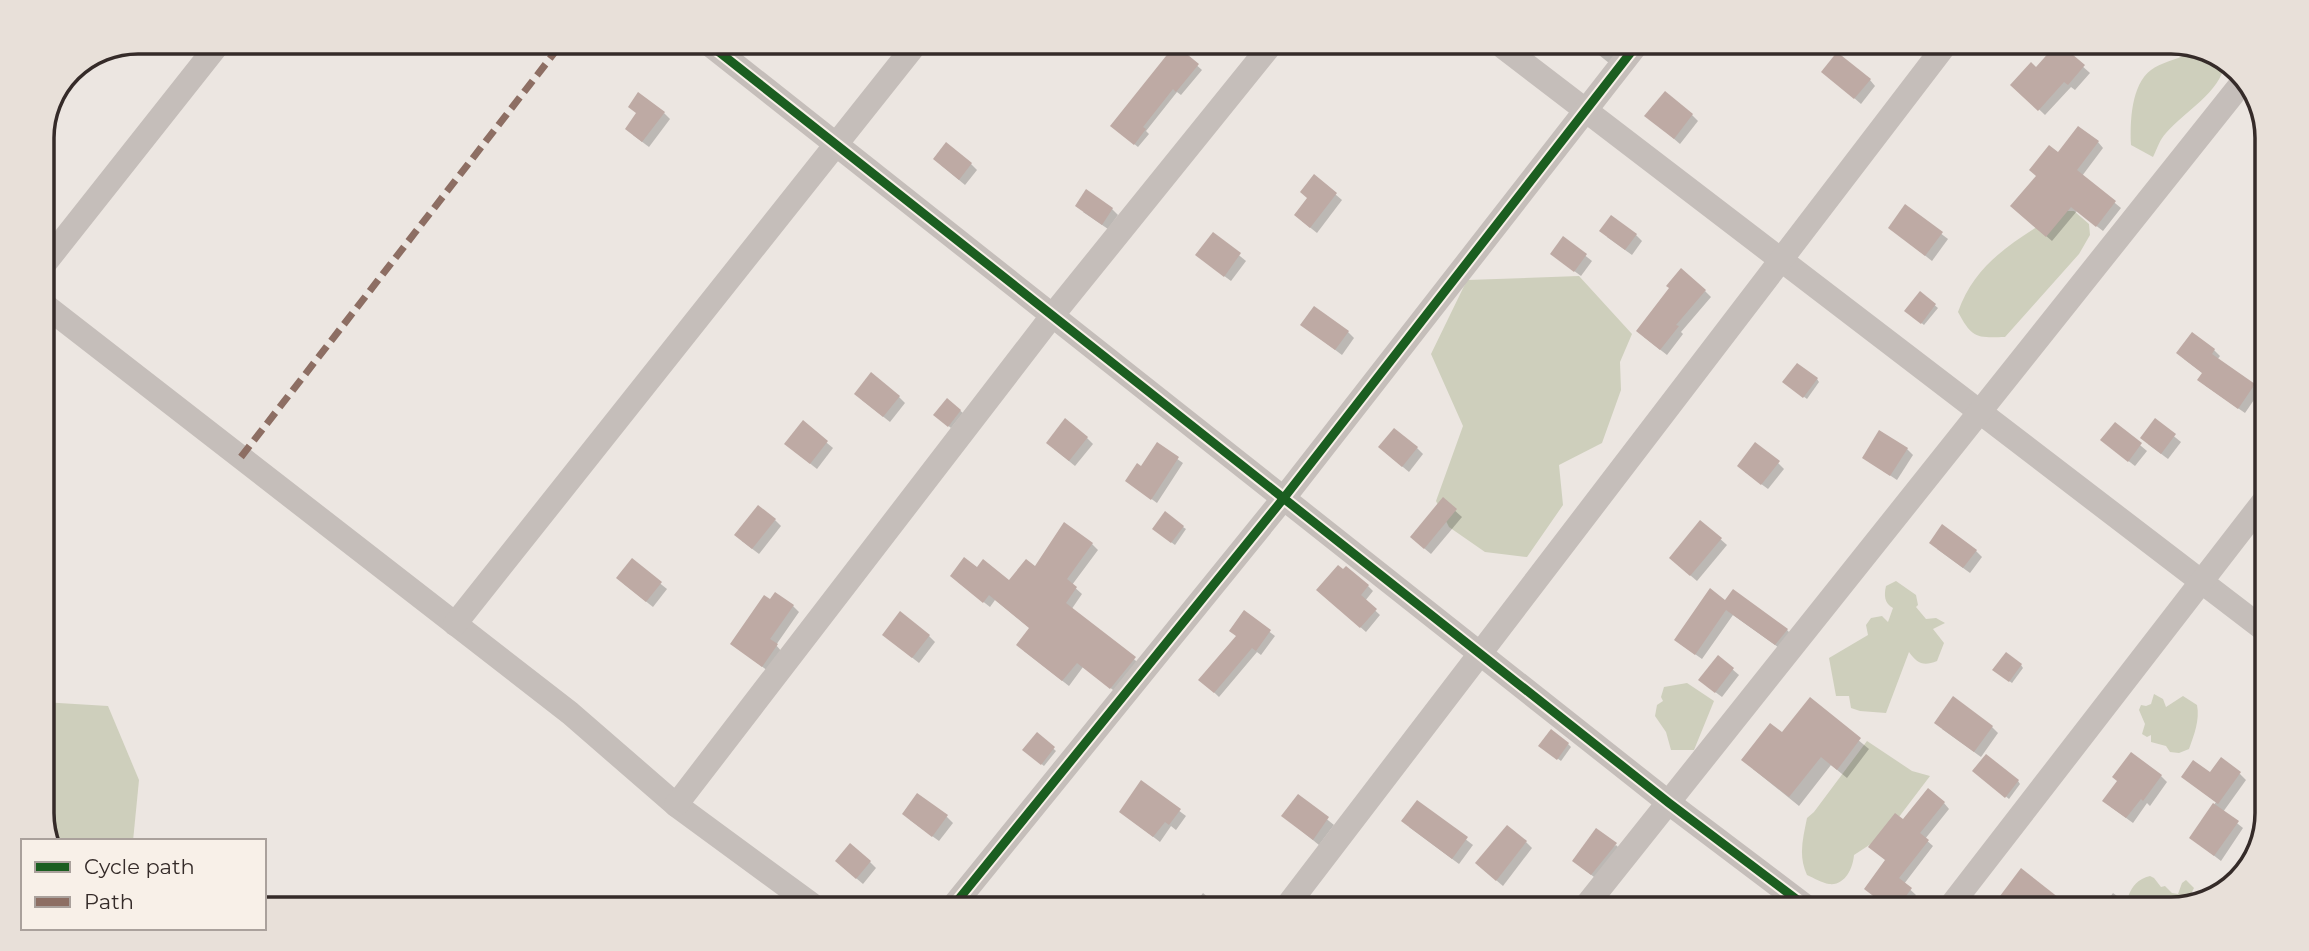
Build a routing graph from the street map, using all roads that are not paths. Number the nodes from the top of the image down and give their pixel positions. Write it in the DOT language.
graph roads {
  1 [pos="211,54"];
  2 [pos="721,54"];
  3 [pos="908,54"];
  4 [pos="1264,54"];
  5 [pos="1512,54"];
  6 [pos="1630,54"];
  7 [pos="1938,54"];
  8 [pos="2238,88"];
  9 [pos="1586,110"];
  10 [pos="835,145"];
  11 [pos="54,252"];
  12 [pos="1781,261"];
  13 [pos="54,312"];
  14 [pos="1052,316"];
  15 [pos="1979,413"];
  16 [pos="1283,499"];
  17 [pos="2255,513"];
  18 [pos="2202,583"];
  19 [pos="2255,623"];
  20 [pos="455,624"];
  21 [pos="1481,655"];
  22 [pos="1669,803"];
  23 [pos="676,805"];
  24 [pos="801,897"];
  25 [pos="960,897"];
  26 [pos="1294,897"];
  27 [pos="1594,897"];
  28 [pos="1793,897"];
  29 [pos="1958,897"];
  1 -- 11 [label="street"];
  2 -- 10 [label="street"];
  3 -- 10 [label="street"];
  4 -- 14 [label="street"];
  5 -- 9 [label="street"];
  6 -- 9 [label="street"];
  7 -- 12 [label="street"];
  8 -- 15 [label="street"];
  9 -- 12 [label="street"];
  9 -- 16 [label="street"];
  10 -- 14 [label="street"];
  10 -- 20 [label="street"];
  12 -- 15 [label="street"];
  12 -- 21 [label="street"];
  13 -- 20 [label="street"];
  14 -- 16 [label="street"];
  14 -- 23 [label="street"];
  15 -- 18 [label="street"];
  15 -- 22 [label="street"];
  16 -- 21 [label="street"];
  16 -- 25 [label="street"];
  17 -- 18 [label="street"];
  18 -- 19 [label="street"];
  18 -- 29 [label="street"];
  20 -- 23 [label="street"];
  21 -- 22 [label="street"];
  21 -- 26 [label="street"];
  22 -- 27 [label="street"];
  22 -- 28 [label="street"];
  23 -- 24 [label="street"];
}
